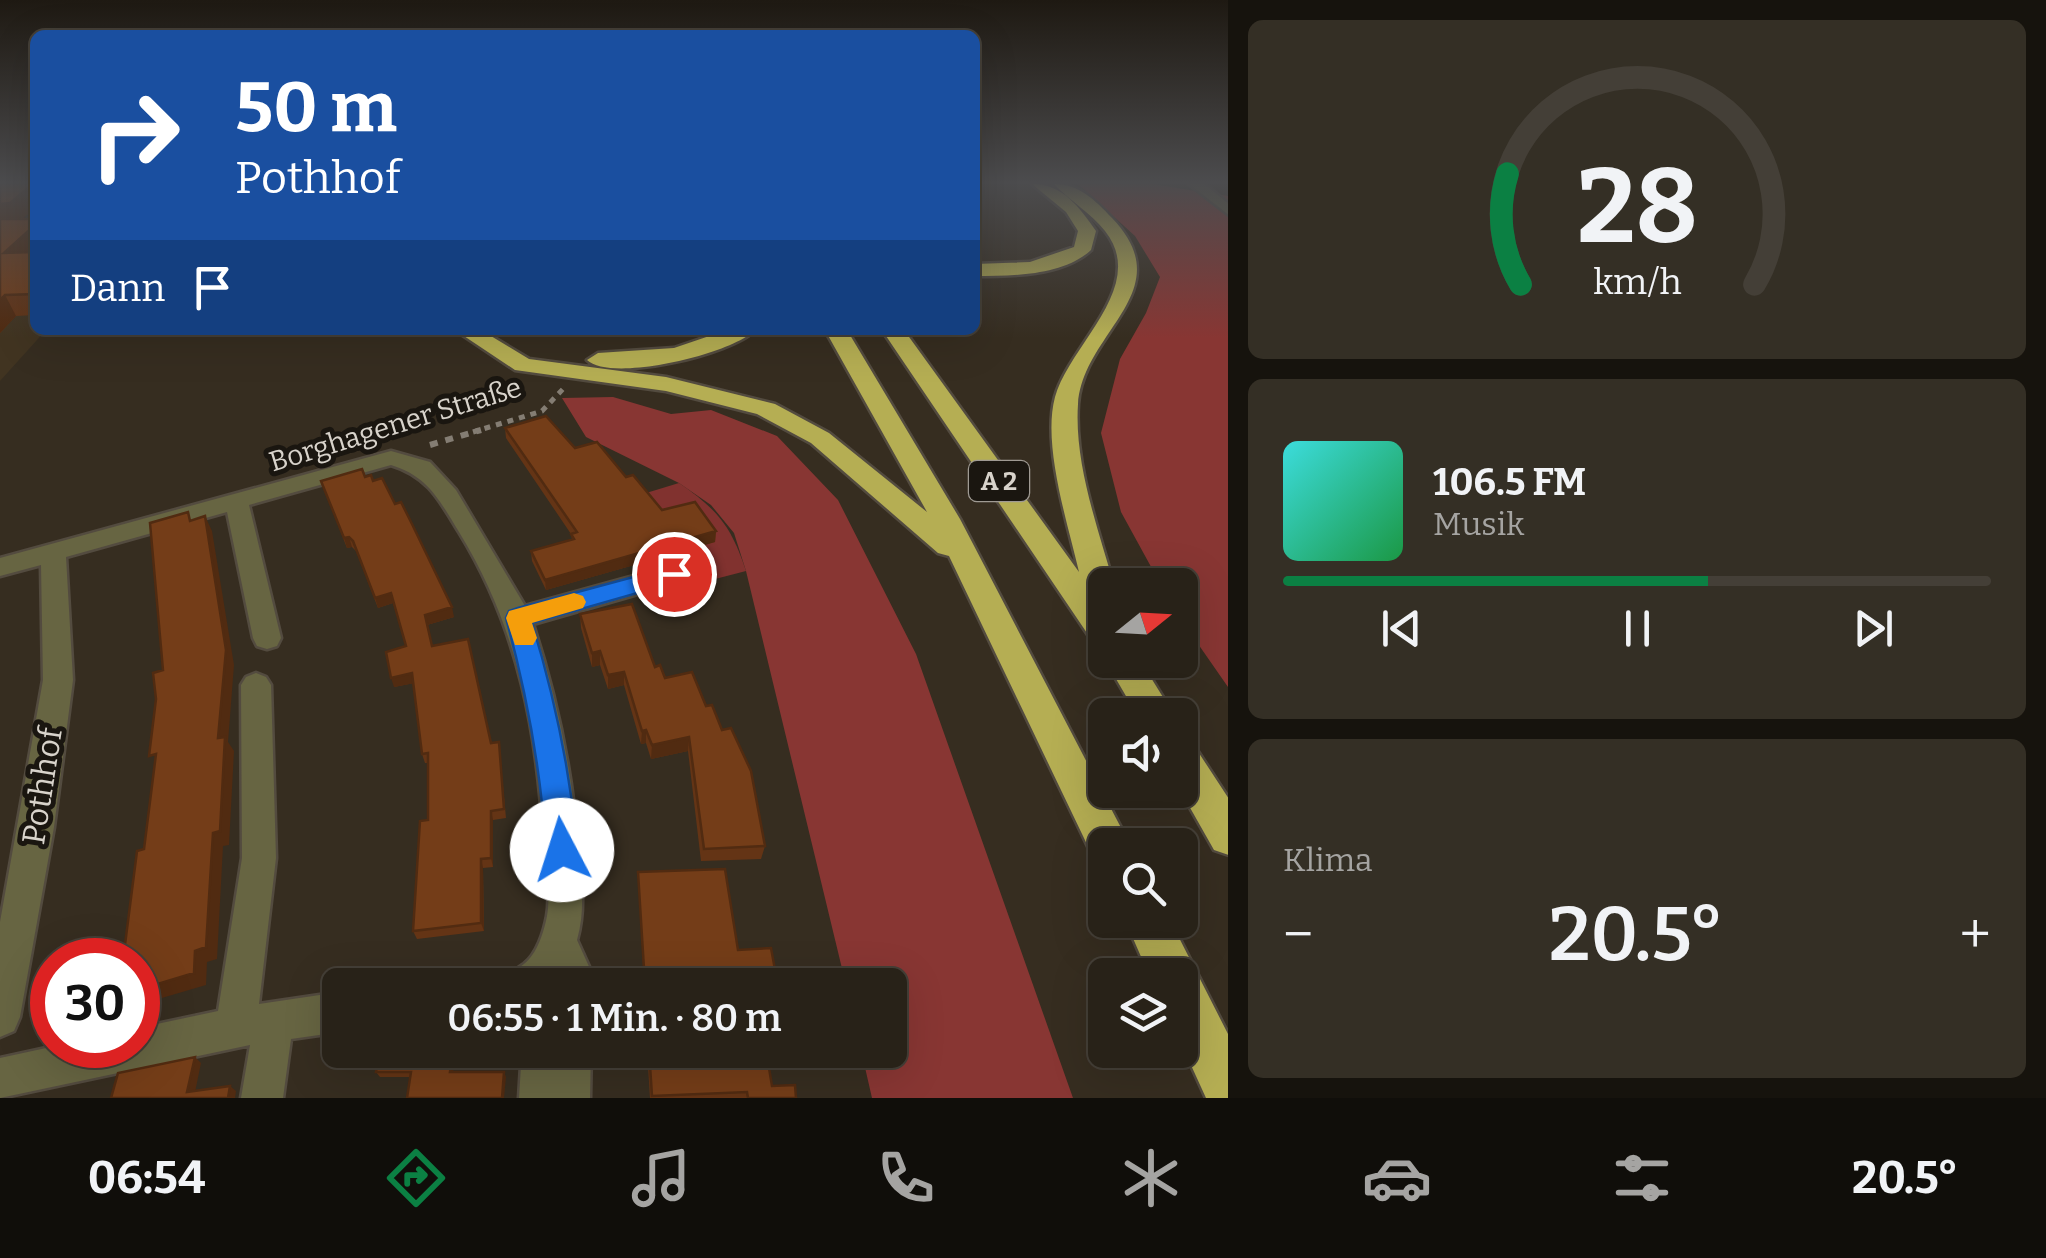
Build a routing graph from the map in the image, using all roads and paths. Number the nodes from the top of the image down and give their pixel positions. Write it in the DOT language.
graph roads {
  1 [pos="1086,235"];
  2 [pos="1117,235"];
  3 [pos="980,270"];
  4 [pos="476,335"];
  5 [pos="734,335"];
  6 [pos="839,335"];
  7 [pos="896,335"];
  8 [pos="491,343"];
  9 [pos="563,388"];
  10 [pos="390,458"];
  11 [pos="237,503"];
  12 [pos="53,552"];
  13 [pos="966,561"];
  14 [pos="0,566"];
  15 [pos="1094,568"];
  16 [pos="674,574"];
  17 [pos="1088,608"];
  18 [pos="518,618"];
  19 [pos="267,638"];
  20 [pos="256,685"];
  21 [pos="1198,786"];
  22 [pos="1100,828"];
  23 [pos="1228,836"];
  24 [pos="571,968"];
  25 [pos="322,1014"];
  26 [pos="0,1017"];
  27 [pos="255,1023"];
  28 [pos="1198,1027"];
  29 [pos="542,1068"];
  30 [pos="570,1068"];
  31 [pos="0,1079"];
  32 [pos="1228,1090"];
  33 [pos="262,1098"];
  34 [pos="540,1098"];
  35 [pos="569,1098"];
  1 -- 3 [label="highway"];
  2 -- 15 [label="highway"];
  4 -- 8 [label="highway"];
  5 -- 8 [label="highway"];
  6 -- 13 [label="highway, A 2"];
  7 -- 17 [label="highway, A 2"];
  8 -- 13 [label="highway"];
  9 -- 10 [label="path, Borghagener Straße"];
  10 -- 11 [label="street, Borghagener Straße"];
  10 -- 18 [label="street"];
  11 -- 12 [label="street, Borghagener Straße"];
  11 -- 19 [label="street"];
  12 -- 14 [label="street, Borghagener Straße"];
  12 -- 26 [label="street, Pothhof"];
  13 -- 22 [label="highway, A 2"];
  16 -- 18 [label="street"];
  18 -- 24 [label="street"];
  20 -- 27 [label="street"];
  21 -- 23 [label="highway"];
  25 -- 27 [label="street"];
  27 -- 31 [label="street"];
  27 -- 33 [label="street"];
  28 -- 32 [label="highway"];
  29 -- 34 [label="street"];
  30 -- 35 [label="street"];
}
